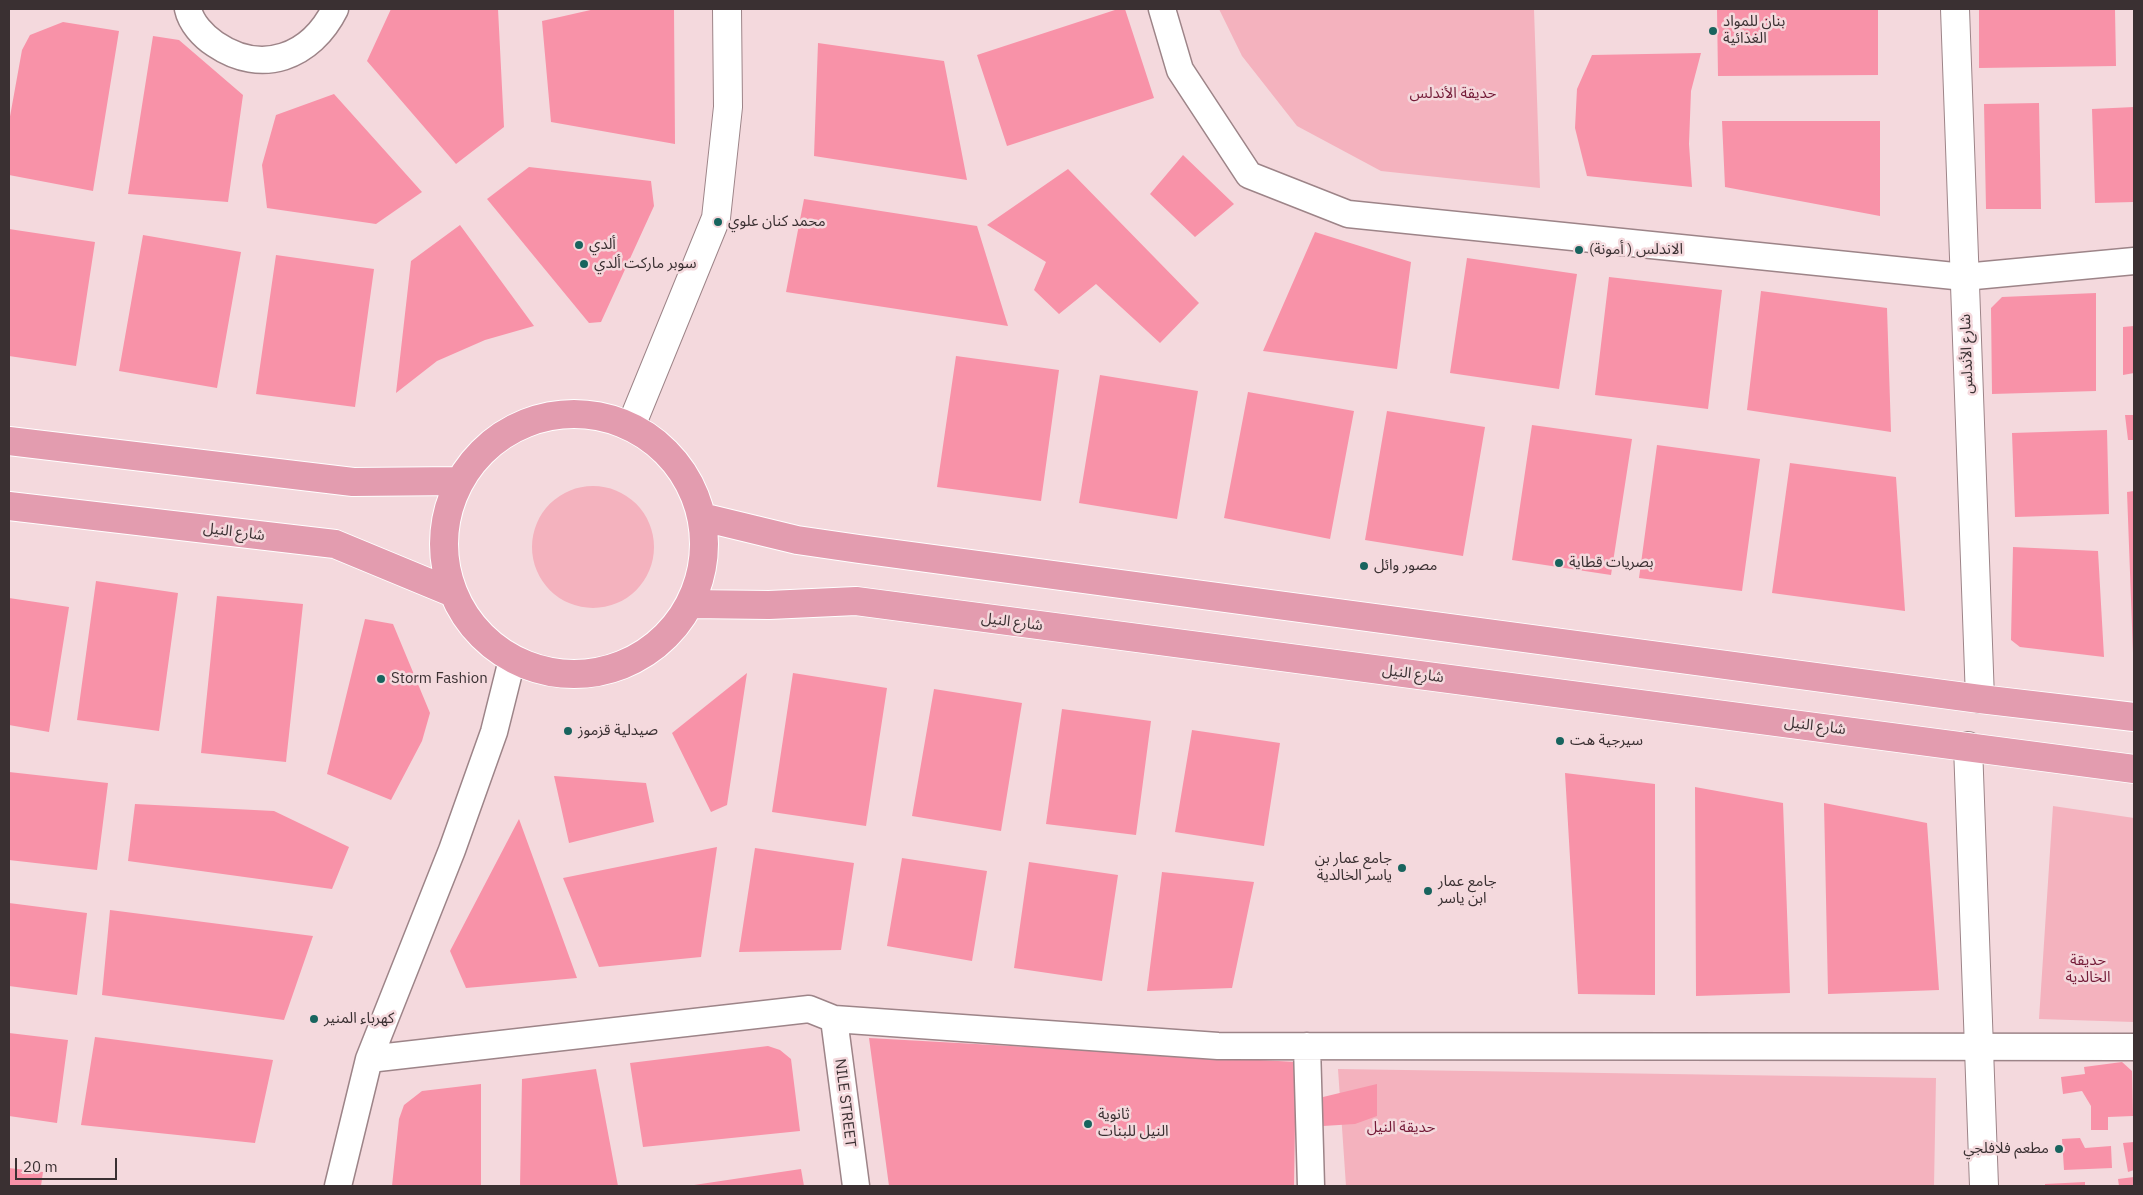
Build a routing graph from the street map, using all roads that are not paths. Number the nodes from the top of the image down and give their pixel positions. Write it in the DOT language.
graph roads {
  1 [pos="188,9"];
  2 [pos="336,9"];
  3 [pos="728,9"];
  4 [pos="1162,9"];
  5 [pos="1955,9"];
  6 [pos="2134,261"];
  7 [pos="1964,277"];
  8 [pos="631,426"];
  9 [pos="9,441"];
  10 [pos="459,481"];
  11 [pos="9,506"];
  12 [pos="702,517"];
  13 [pos="452,592"];
  14 [pos="691,604"];
  15 [pos="512,660"];
  16 [pos="1980,699"];
  17 [pos="2134,717"];
  18 [pos="1968,746"];
  19 [pos="2134,769"];
  20 [pos="834,1019"];
  21 [pos="1307,1046"];
  22 [pos="2134,1047"];
  23 [pos="1979,1048"];
  24 [pos="369,1059"];
  25 [pos="338,1186"];
  26 [pos="856,1186"];
  27 [pos="1311,1186"];
  28 [pos="1984,1186"];
  1 -- 2 [label="street"];
  3 -- 8 [label="street"];
  4 -- 7 [label="street"];
  5 -- 7 [label="street, شارع الأندلس"];
  6 -- 7 [label="street"];
  7 -- 16 [label="street, شارع الأندلس"];
  8 -- 10 [label="main road"];
  8 -- 12 [label="main road"];
  9 -- 10 [label="main road"];
  10 -- 13 [label="main road"];
  11 -- 13 [label="main road, شارع النيل"];
  12 -- 14 [label="main road"];
  12 -- 16 [label="main road"];
  13 -- 15 [label="main road"];
  14 -- 15 [label="main road"];
  14 -- 18 [label="main road, شارع النيل"];
  15 -- 24 [label="street"];
  16 -- 17 [label="main road"];
  18 -- 19 [label="main road, شارع النيل"];
  18 -- 23 [label="street"];
  20 -- 21 [label="street"];
  20 -- 24 [label="street"];
  20 -- 26 [label="street, NILE STREET"];
  21 -- 23 [label="street"];
  21 -- 27 [label="street"];
  22 -- 23 [label="street"];
  23 -- 28 [label="street"];
  24 -- 25 [label="street"];
}
